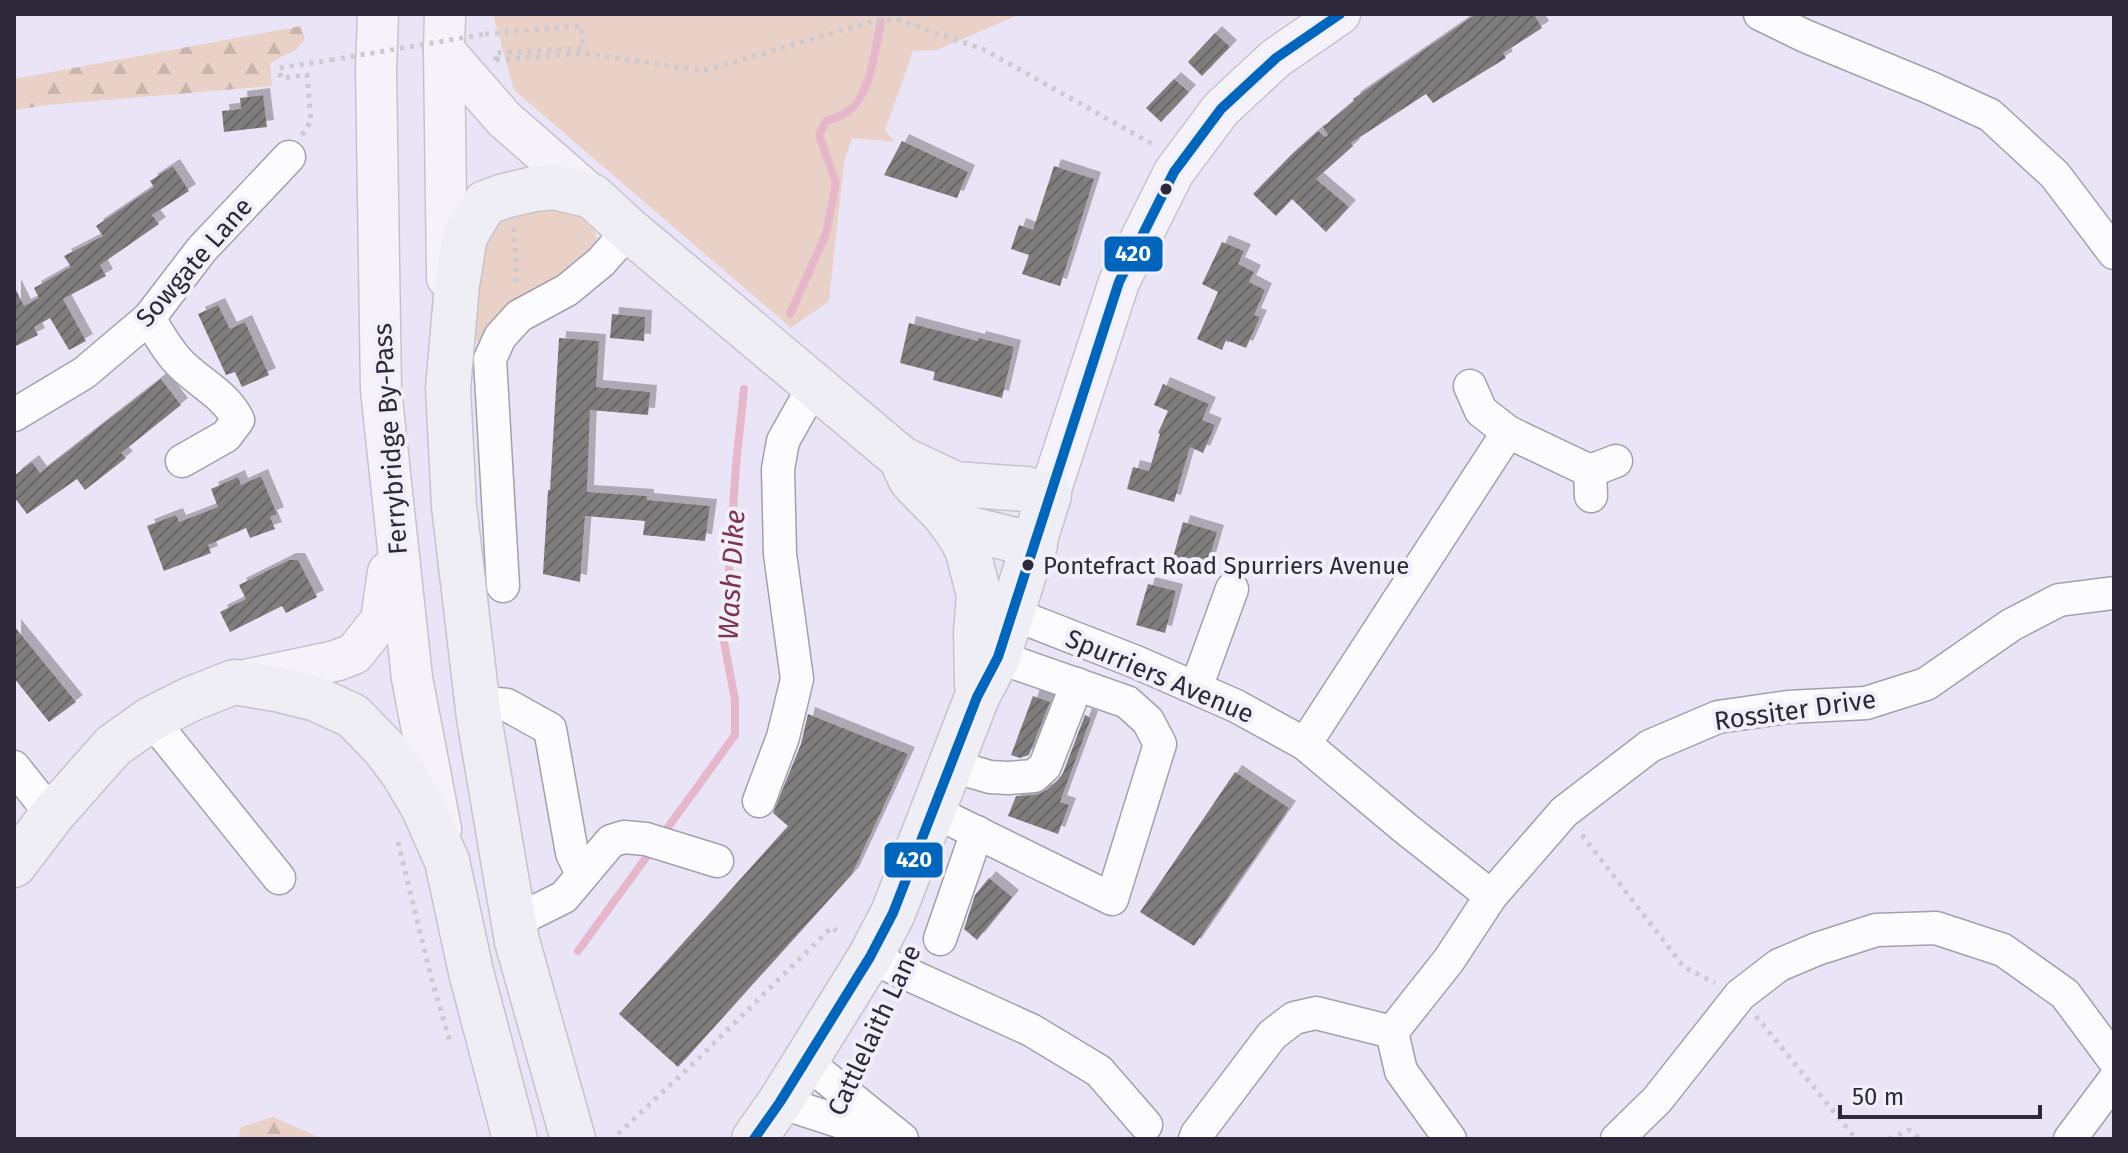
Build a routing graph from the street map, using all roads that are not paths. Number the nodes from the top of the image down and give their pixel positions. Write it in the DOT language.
graph roads {
  1 [pos="378,14"];
  2 [pos="1340,14"];
  3 [pos="1760,14"];
  4 [pos="445,32"];
  5 [pos="289,157"];
  6 [pos="592,196"];
  7 [pos="629,230"];
  8 [pos="2114,253"];
  9 [pos="149,318"];
  10 [pos="814,386"];
  11 [pos="1470,386"];
  12 [pos="448,388"];
  13 [pos="14,415"];
  14 [pos="1508,432"];
  15 [pos="902,459"];
  16 [pos="182,461"];
  17 [pos="1599,476"];
  18 [pos="1049,495"];
  19 [pos="945,515"];
  20 [pos="395,529"];
  21 [pos="1035,545"];
  22 [pos="503,586"];
  23 [pos="1232,589"];
  24 [pos="2114,593"];
  25 [pos="1013,614"];
  26 [pos="998,657"];
  27 [pos="234,682"];
  28 [pos="1077,684"];
  29 [pos="1196,688"];
  30 [pos="977,697"];
  31 [pos="477,702"];
  32 [pos="151,719"];
  33 [pos="1305,744"];
  34 [pos="952,766"];
  35 [pos="14,767"];
  36 [pos="759,801"];
  37 [pos="933,811"];
  38 [pos="52,815"];
  39 [pos="977,832"];
  40 [pos="447,861"];
  41 [pos="717,861"];
  42 [pos="14,865"];
  43 [pos="582,874"];
  44 [pos="279,878"];
  45 [pos="1491,896"];
  46 [pos="514,922"];
  47 [pos="940,939"];
  48 [pos="869,953"];
  49 [pos="1392,1032"];
  50 [pos="2114,1060"];
  51 [pos="805,1061"];
  52 [pos="2114,1080"];
  53 [pos="780,1102"];
  54 [pos="1146,1125"];
  55 [pos="515,1139"];
  56 [pos="573,1139"];
  57 [pos="754,1139"];
  58 [pos="894,1139"];
  59 [pos="902,1139"];
  60 [pos="1195,1139"];
  61 [pos="1450,1139"];
  62 [pos="1617,1139"];
  63 [pos="2070,1139"];
  1 -- 20 [label="main road, Ferrybridge By-Pass"];
  2 -- 18 [label="main road"];
  3 -- 8 [label="street"];
  4 -- 6 [label="main road"];
  4 -- 12 [label="main road"];
  5 -- 9 [label="street, Sowgate Lane"];
  6 -- 7 [label="highway"];
  6 -- 12 [label="highway"];
  7 -- 10 [label="highway"];
  7 -- 22 [label="street"];
  9 -- 13 [label="street, Sowgate Lane"];
  9 -- 16 [label="street"];
  10 -- 15 [label="highway"];
  10 -- 36 [label="street"];
  11 -- 14 [label="street"];
  12 -- 31 [label="highway"];
  14 -- 17 [label="street"];
  14 -- 33 [label="street"];
  15 -- 18 [label="highway"];
  15 -- 19 [label="highway"];
  18 -- 21 [label="highway"];
  19 -- 21 [label="highway"];
  19 -- 30 [label="highway"];
  20 -- 27 [label="main road"];
  20 -- 40 [label="main road, Ferrybridge By-Pass"];
  21 -- 25 [label="highway"];
  23 -- 29 [label="street"];
  24 -- 45 [label="street, Rossiter Drive"];
  25 -- 26 [label="highway"];
  25 -- 29 [label="street, Spurriers Avenue"];
  26 -- 28 [label="street"];
  26 -- 30 [label="highway"];
  27 -- 32 [label="highway"];
  27 -- 40 [label="highway"];
  28 -- 34 [label="street"];
  28 -- 39 [label="street"];
  29 -- 33 [label="street, Spurriers Avenue"];
  30 -- 34 [label="highway"];
  31 -- 43 [label="street"];
  31 -- 46 [label="highway"];
  32 -- 38 [label="highway"];
  32 -- 44 [label="street"];
  33 -- 45 [label="street, Spurriers Avenue"];
  34 -- 37 [label="highway"];
  35 -- 38 [label="street"];
  37 -- 39 [label="street"];
  37 -- 48 [label="highway"];
  38 -- 42 [label="highway"];
  39 -- 47 [label="street"];
  40 -- 55 [label="highway"];
  41 -- 43 [label="street"];
  43 -- 46 [label="street"];
  45 -- 49 [label="street, Rossiter Drive"];
  46 -- 56 [label="highway"];
  48 -- 51 [label="highway"];
  48 -- 54 [label="street"];
  49 -- 60 [label="street"];
  49 -- 61 [label="street"];
  50 -- 62 [label="street"];
  51 -- 53 [label="highway"];
  51 -- 59 [label="street"];
  52 -- 63 [label="street"];
  53 -- 57 [label="highway"];
  53 -- 58 [label="street"];
}
